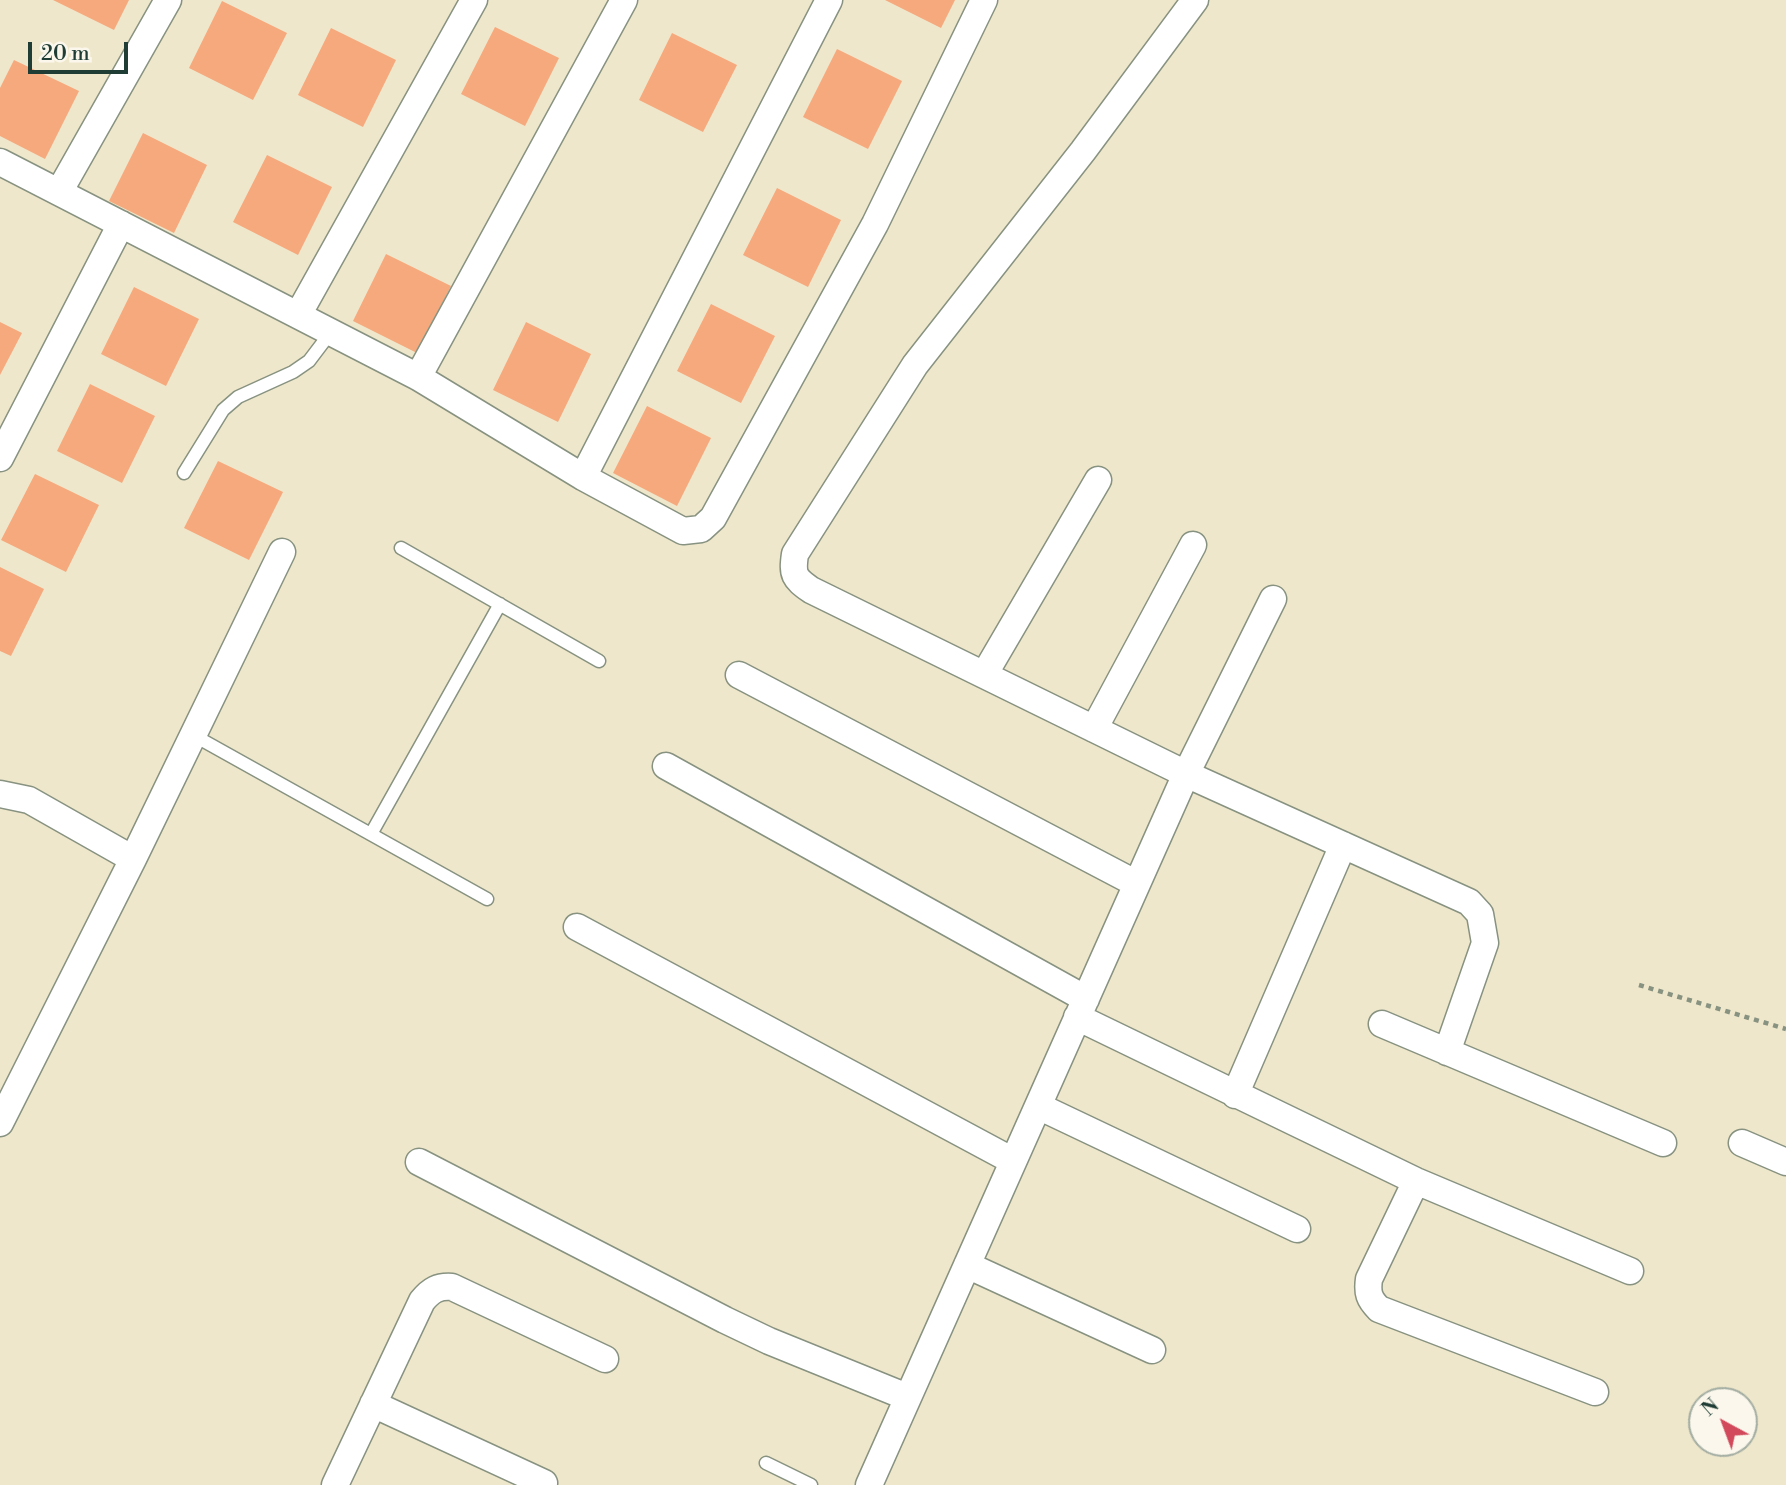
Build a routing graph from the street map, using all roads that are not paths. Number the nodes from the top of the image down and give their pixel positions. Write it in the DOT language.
graph roads {
  1 [pos="168,0"];
  2 [pos="474,0"];
  3 [pos="624,0"];
  4 [pos="828,0"];
  5 [pos="984,0"];
  6 [pos="1195,0"];
  7 [pos="0,162"];
  8 [pos="59,192"];
  9 [pos="121,224"];
  10 [pos="298,315"];
  11 [pos="331,332"];
  12 [pos="418,377"];
  13 [pos="0,458"];
  14 [pos="184,473"];
  15 [pos="583,477"];
  16 [pos="1098,480"];
  17 [pos="1193,545"];
  18 [pos="401,548"];
  19 [pos="282,552"];
  20 [pos="1273,599"];
  21 [pos="500,604"];
  22 [pos="599,661"];
  23 [pos="739,675"];
  24 [pos="985,675"];
  25 [pos="1094,729"];
  26 [pos="193,735"];
  27 [pos="666,766"];
  28 [pos="1186,774"];
  29 [pos="0,794"];
  30 [pos="372,834"];
  31 [pos="1343,845"];
  32 [pos="133,859"];
  33 [pos="1136,884"];
  34 [pos="487,899"];
  35 [pos="576,927"];
  36 [pos="1082,1008"];
  37 [pos="1382,1024"];
  38 [pos="1447,1052"];
  39 [pos="1235,1095"];
  40 [pos="1038,1106"];
  41 [pos="0,1123"];
  42 [pos="1663,1143"];
  43 [pos="1742,1143"];
  44 [pos="1013,1161"];
  45 [pos="419,1162"];
  46 [pos="1786,1163"];
  47 [pos="1416,1181"];
  48 [pos="1297,1229"];
  49 [pos="967,1265"];
  50 [pos="1630,1271"];
  51 [pos="1152,1350"];
  52 [pos="605,1359"];
  53 [pos="1595,1392"];
  54 [pos="906,1397"];
  55 [pos="373,1404"];
  56 [pos="766,1463"];
  57 [pos="544,1483"];
  58 [pos="335,1485"];
  59 [pos="811,1485"];
  60 [pos="869,1485"];
  1 -- 8 [label="street"];
  2 -- 10 [label="street"];
  3 -- 12 [label="street"];
  4 -- 15 [label="street"];
  5 -- 15 [label="street"];
  6 -- 24 [label="street"];
  7 -- 8 [label="street"];
  8 -- 9 [label="street"];
  9 -- 10 [label="street"];
  9 -- 13 [label="street"];
  10 -- 11 [label="street"];
  11 -- 12 [label="street"];
  11 -- 14 [label="lane"];
  12 -- 15 [label="street"];
  16 -- 24 [label="street"];
  17 -- 25 [label="street"];
  18 -- 21 [label="lane"];
  19 -- 26 [label="street"];
  20 -- 28 [label="street"];
  21 -- 22 [label="lane"];
  21 -- 30 [label="lane"];
  23 -- 33 [label="street"];
  24 -- 25 [label="street"];
  25 -- 28 [label="street"];
  26 -- 30 [label="lane"];
  26 -- 32 [label="street"];
  27 -- 36 [label="street"];
  28 -- 31 [label="street"];
  28 -- 33 [label="street"];
  29 -- 32 [label="street"];
  30 -- 34 [label="lane"];
  31 -- 38 [label="street"];
  31 -- 39 [label="street"];
  32 -- 41 [label="street"];
  33 -- 36 [label="street"];
  35 -- 44 [label="street"];
  36 -- 39 [label="street"];
  36 -- 40 [label="street"];
  37 -- 38 [label="street"];
  38 -- 42 [label="street"];
  39 -- 47 [label="street"];
  40 -- 44 [label="street"];
  40 -- 48 [label="street"];
  43 -- 46 [label="street"];
  44 -- 49 [label="street"];
  45 -- 54 [label="street"];
  47 -- 50 [label="street"];
  47 -- 53 [label="street"];
  49 -- 51 [label="street"];
  49 -- 54 [label="street"];
  52 -- 55 [label="street"];
  54 -- 60 [label="street"];
  55 -- 57 [label="street"];
  55 -- 58 [label="street"];
  56 -- 59 [label="lane"];
}
